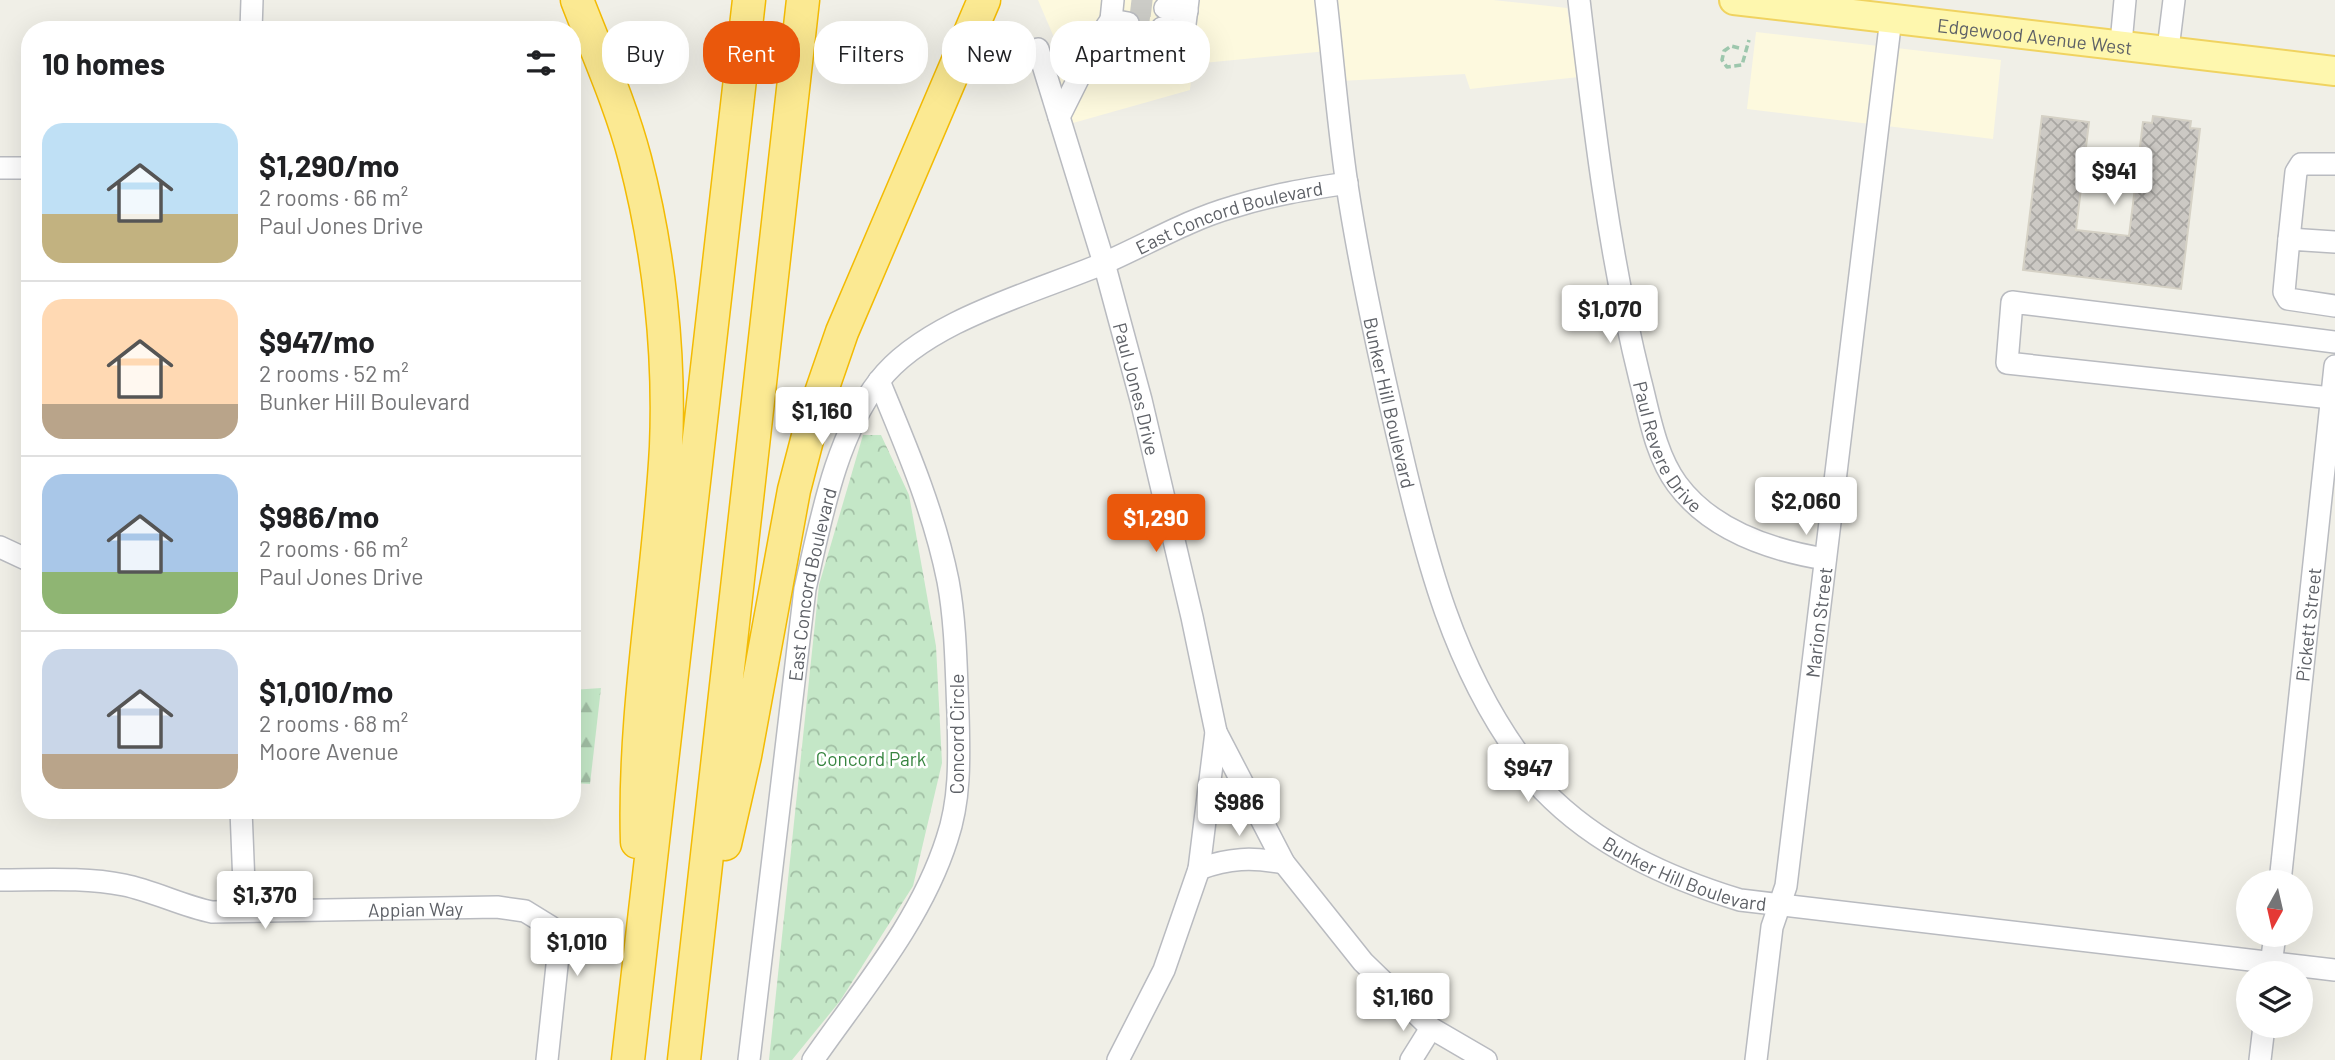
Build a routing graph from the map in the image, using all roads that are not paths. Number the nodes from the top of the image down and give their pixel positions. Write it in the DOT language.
graph roads {
  1 [pos="252,0"];
  2 [pos="577,0"];
  3 [pos="749,0"];
  4 [pos="803,0"];
  5 [pos="1326,0"];
  6 [pos="1579,0"];
  7 [pos="1734,0"];
  8 [pos="2125,0"];
  9 [pos="2174,0"];
  10 [pos="985,1"];
  11 [pos="1188,6"];
  12 [pos="1119,10"];
  13 [pos="1164,18"];
  14 [pos="1891,18"];
  15 [pos="251,21"];
  16 [pos="2121,43"];
  17 [pos="1038,49"];
  18 [pos="2168,49"];
  19 [pos="2335,71"];
  20 [pos="1059,117"];
  21 [pos="2335,164"];
  22 [pos="21,168"];
  23 [pos="0,169"];
  24 [pos="1347,183"];
  25 [pos="2289,239"];
  26 [pos="2335,242"];
  27 [pos="1104,263"];
  28 [pos="2335,306"];
  29 [pos="2335,342"];
  30 [pos="2335,366"];
  31 [pos="879,381"];
  32 [pos="2331,398"];
  33 [pos="0,547"];
  34 [pos="21,557"];
  35 [pos="1825,559"];
  36 [pos="1216,732"];
  37 [pos="241,819"];
  38 [pos="1284,863"];
  39 [pos="1199,869"];
  40 [pos="2281,870"];
  41 [pos="0,880"];
  42 [pos="1779,905"];
  43 [pos="245,910"];
  44 [pos="642,945"];
  45 [pos="696,951"];
  46 [pos="2236,964"];
  47 [pos="2313,969"];
  48 [pos="2335,970"];
  49 [pos="1431,1028"];
  50 [pos="2263,1038"];
  51 [pos="547,1060"];
  52 [pos="628,1060"];
  53 [pos="684,1060"];
  54 [pos="749,1060"];
  55 [pos="813,1060"];
  56 [pos="1118,1060"];
  57 [pos="1411,1060"];
  58 [pos="1486,1060"];
  59 [pos="1756,1060"];
  60 [pos="2260,1060"];
  1 -- 15 [label="street"];
  2 -- 44 [label="highway"];
  3 -- 44 [label="highway"];
  4 -- 45 [label="highway"];
  5 -- 24 [label="street, Bunker Hill Boulevard"];
  6 -- 35 [label="street, Paul Revere Drive"];
  7 -- 14 [label="main road, Edgewood Avenue West"];
  8 -- 16 [label="street"];
  9 -- 18 [label="street"];
  10 -- 45 [label="highway"];
  11 -- 13 [label="street"];
  12 -- 20 [label="street"];
  14 -- 16 [label="main road, Edgewood Avenue West"];
  14 -- 35 [label="street, Marion Street"];
  16 -- 18 [label="main road, Edgewood Avenue West"];
  17 -- 20 [label="street, Paul Jones Drive"];
  18 -- 19 [label="main road, Edgewood Avenue West"];
  20 -- 27 [label="street, Paul Jones Drive"];
  21 -- 25 [label="street"];
  22 -- 23 [label="street"];
  24 -- 27 [label="street, East Concord Boulevard"];
  24 -- 42 [label="street, Bunker Hill Boulevard"];
  25 -- 26 [label="street"];
  25 -- 28 [label="street"];
  27 -- 31 [label="street, East Concord Boulevard"];
  27 -- 36 [label="street, Paul Jones Drive"];
  29 -- 32 [label="street"];
  30 -- 32 [label="street, Pickett Street"];
  31 -- 54 [label="street, East Concord Boulevard"];
  31 -- 55 [label="street, Concord Circle"];
  32 -- 40 [label="street, Pickett Street"];
  33 -- 34 [label="street"];
  35 -- 42 [label="street, Marion Street"];
  36 -- 38 [label="street, Paul Jones Drive"];
  36 -- 39 [label="street, Paul Jones Drive"];
  37 -- 43 [label="street"];
  38 -- 39 [label="street"];
  38 -- 49 [label="street, Paul Jones Drive"];
  39 -- 56 [label="street, Paul Jones Drive"];
  41 -- 43 [label="street, Appian Way"];
  42 -- 46 [label="street, Bunker Hill Boulevard"];
  42 -- 59 [label="street, Marion Street"];
  43 -- 51 [label="street, Appian Way"];
  44 -- 52 [label="highway"];
  45 -- 53 [label="highway"];
  47 -- 48 [label="street, Bunker Hill Boulevard"];
  49 -- 57 [label="street"];
  49 -- 58 [label="street, Paul Jones Drive"];
  50 -- 60 [label="street"];
}
